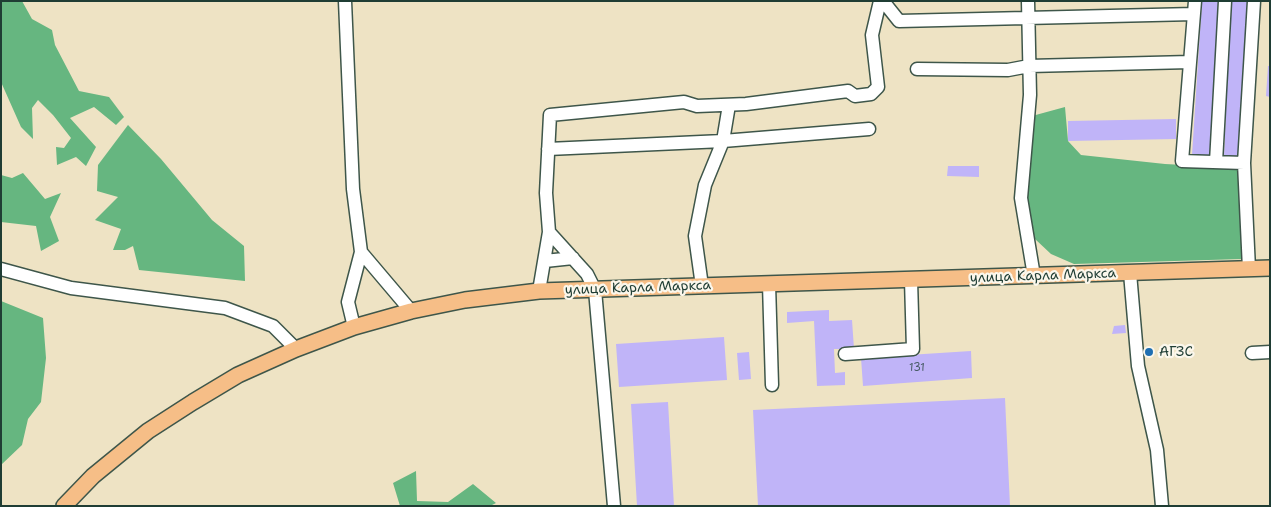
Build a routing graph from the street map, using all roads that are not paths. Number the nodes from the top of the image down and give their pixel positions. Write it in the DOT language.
graph roads {
  1 [pos="345,1"];
  2 [pos="881,1"];
  3 [pos="1028,1"];
  4 [pos="1225,1"];
  5 [pos="1254,1"];
  6 [pos="1194,7"];
  7 [pos="1028,18"];
  8 [pos="1190,62"];
  9 [pos="1029,66"];
  10 [pos="918,69"];
  11 [pos="729,105"];
  12 [pos="869,129"];
  13 [pos="723,141"];
  14 [pos="548,149"];
  15 [pos="1216,162"];
  16 [pos="1244,164"];
  17 [pos="549,232"];
  18 [pos="361,252"];
  19 [pos="573,258"];
  20 [pos="545,261"];
  21 [pos="1270,268"];
  22 [pos="1,269"];
  23 [pos="1249,269"];
  24 [pos="1130,273"];
  25 [pos="1034,276"];
  26 [pos="911,280"];
  27 [pos="769,284"];
  28 [pos="702,286"];
  29 [pos="595,290"];
  30 [pos="539,292"];
  31 [pos="411,311"];
  32 [pos="354,327"];
  33 [pos="296,349"];
  34 [pos="1270,352"];
  35 [pos="1252,353"];
  36 [pos="845,354"];
  37 [pos="772,385"];
  38 [pos="64,506"];
  39 [pos="614,506"];
  40 [pos="1162,506"];
  1 -- 18 [label="street"];
  2 -- 7 [label="street"];
  2 -- 11 [label="street"];
  3 -- 7 [label="street"];
  4 -- 15 [label="street"];
  5 -- 16 [label="street"];
  6 -- 7 [label="street"];
  6 -- 8 [label="street"];
  7 -- 9 [label="street"];
  8 -- 9 [label="street"];
  8 -- 15 [label="street"];
  9 -- 10 [label="street"];
  9 -- 25 [label="street"];
  11 -- 13 [label="street"];
  11 -- 14 [label="street"];
  12 -- 13 [label="street"];
  13 -- 14 [label="street"];
  13 -- 28 [label="street"];
  14 -- 17 [label="street"];
  15 -- 16 [label="street"];
  16 -- 23 [label="street"];
  17 -- 19 [label="street"];
  17 -- 20 [label="street"];
  18 -- 31 [label="street"];
  18 -- 32 [label="street"];
  19 -- 20 [label="street"];
  19 -- 29 [label="street"];
  20 -- 30 [label="street"];
  21 -- 23 [label="main road, улица Карла Маркса"];
  22 -- 33 [label="street"];
  23 -- 24 [label="main road, улица Карла Маркса"];
  24 -- 25 [label="main road, улица Карла Маркса"];
  24 -- 40 [label="street"];
  25 -- 26 [label="main road, улица Карла Маркса"];
  26 -- 27 [label="main road, улица Карла Маркса"];
  26 -- 36 [label="street"];
  27 -- 28 [label="main road, улица Карла Маркса"];
  27 -- 37 [label="street"];
  28 -- 29 [label="main road, улица Карла Маркса"];
  29 -- 30 [label="main road, улица Карла Маркса"];
  29 -- 39 [label="street"];
  30 -- 31 [label="main road, улица Карла Маркса"];
  31 -- 32 [label="main road, улица Карла Маркса"];
  32 -- 33 [label="main road, улица Карла Маркса"];
  33 -- 38 [label="main road, улица Карла Маркса"];
  34 -- 35 [label="street"];
}
